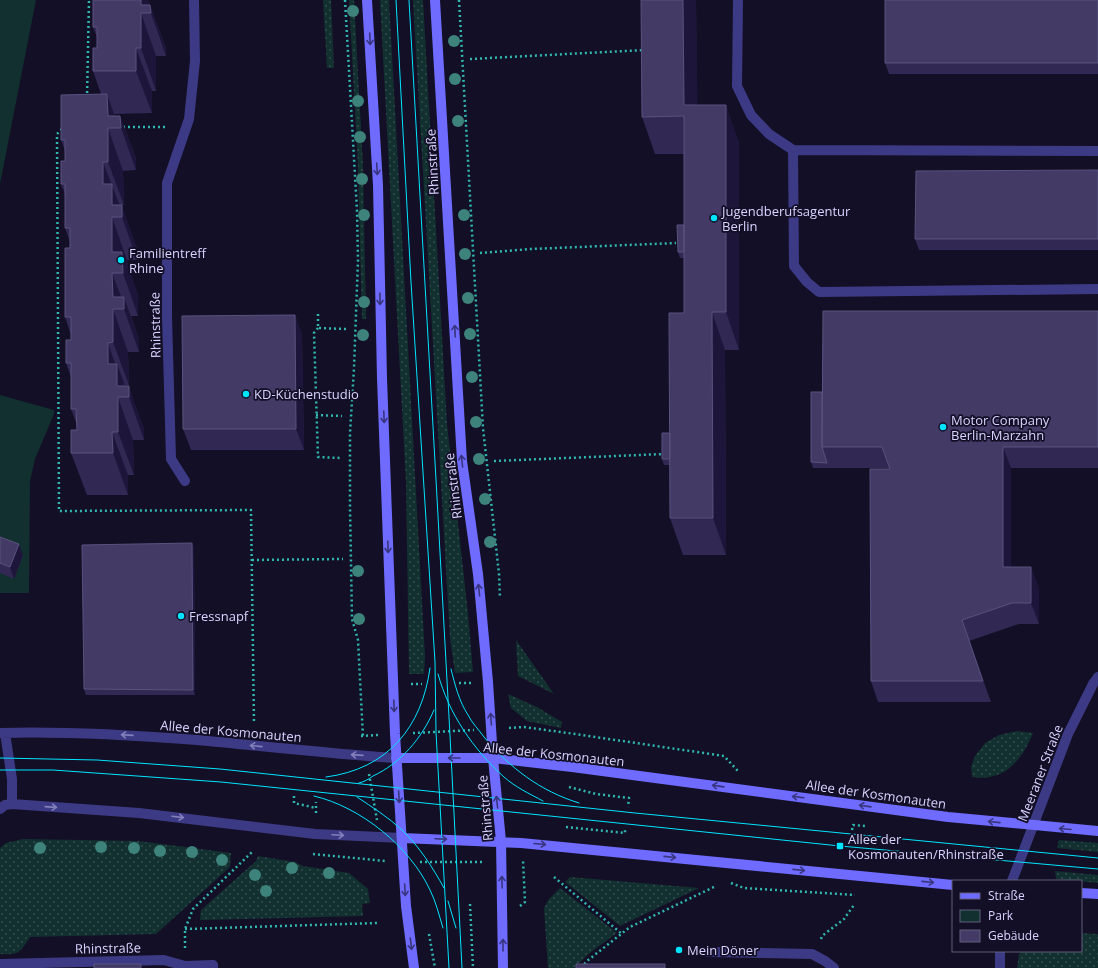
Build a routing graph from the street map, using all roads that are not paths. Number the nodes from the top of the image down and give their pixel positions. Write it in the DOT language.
graph roads {
  1 [pos="194,0"];
  2 [pos="367,0"];
  3 [pos="435,0"];
  4 [pos="738,0"];
  5 [pos="793,150"];
  6 [pos="1098,150"];
  7 [pos="1098,289"];
  8 [pos="185,481"];
  9 [pos="1098,677"];
  10 [pos="3,733"];
  11 [pos="396,758"];
  12 [pos="494,758"];
  13 [pos="12,804"];
  14 [pos="0,809"];
  15 [pos="1032,826"];
  16 [pos="1098,831"];
  17 [pos="402,838"];
  18 [pos="501,841"];
  19 [pos="1012,880"];
  20 [pos="952,885"];
  21 [pos="1082,893"];
  22 [pos="1098,894"];
  23 [pos="708,952"];
  24 [pos="1000,952"];
  25 [pos="0,964"];
  26 [pos="213,968"];
  27 [pos="414,968"];
  28 [pos="503,968"];
  29 [pos="834,968"];
  30 [pos="1000,968"];
  1 -- 8 [label="street, Rhinstraße"];
  2 -- 11 [label="main road, one-way"];
  12 -- 3 [label="main road, Rhinstraße, one-way"];
  4 -- 5 [label="street"];
  5 -- 6 [label="street"];
  5 -- 7 [label="street"];
  9 -- 15 [label="street, Meeraner Straße"];
  11 -- 10 [label="street, Allee der Kosmonauten, one-way"];
  10 -- 13 [label="street, Allee der Kosmonauten"];
  12 -- 11 [label="main road, Allee der Kosmonauten, one-way"];
  11 -- 17 [label="main road, one-way"];
  15 -- 12 [label="main road, Allee der Kosmonauten, one-way"];
  18 -- 12 [label="main road, Rhinstraße, one-way"];
  13 -- 14 [label="street"];
  13 -- 17 [label="street, one-way"];
  16 -- 15 [label="main road, Allee der Kosmonauten, one-way"];
  15 -- 19 [label="street, Meeraner Straße"];
  17 -- 18 [label="main road, one-way"];
  17 -- 27 [label="main road, one-way"];
  18 -- 20 [label="main road, one-way"];
  28 -- 18 [label="main road, Rhinstraße, one-way"];
  21 -- 22 [label="main road"];
  23 -- 29 [label="street"];
  24 -- 30 [label="street"];
  25 -- 26 [label="street, Rhinstraße"];
}
